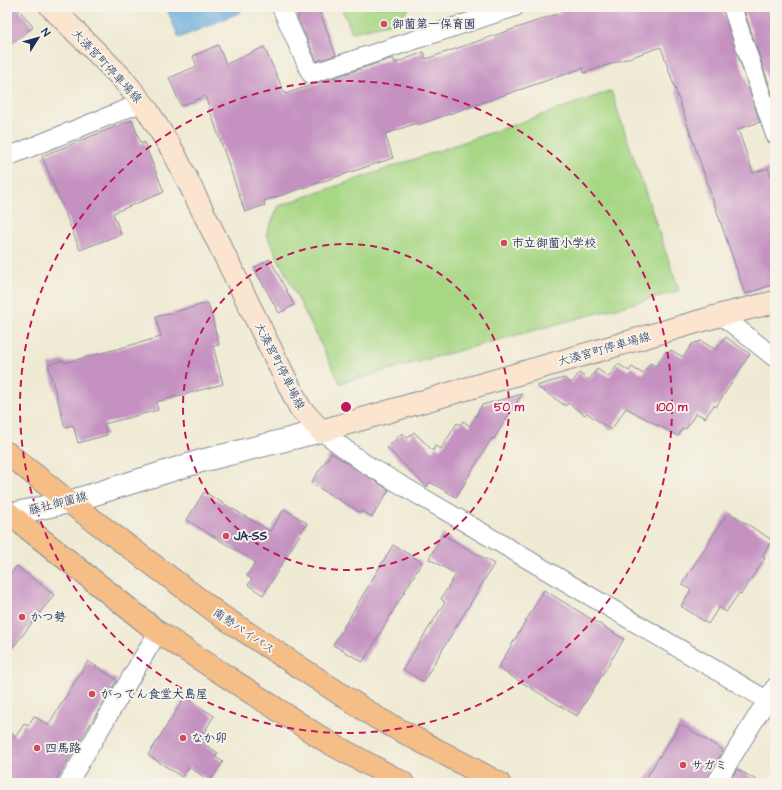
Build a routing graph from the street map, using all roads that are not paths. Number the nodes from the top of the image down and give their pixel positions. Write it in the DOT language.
graph roads {
  1 [pos="51,7"];
  2 [pos="281,7"];
  3 [pos="515,7"];
  4 [pos="732,7"];
  5 [pos="142,103"];
  6 [pos="774,126"];
  7 [pos="7,157"];
  8 [pos="775,302"];
  9 [pos="722,315"];
  10 [pos="775,358"];
  11 [pos="321,431"];
  12 [pos="7,453"];
  13 [pos="69,502"];
  14 [pos="8,514"];
  15 [pos="158,632"];
  16 [pos="772,698"];
  17 [pos="68,783"];
  18 [pos="403,783"];
  19 [pos="498,783"];
  20 [pos="716,783"];
  1 -- 5 [label="main road, 大湊宮町停車場線"];
  2 -- 3 [label="street"];
  4 -- 6 [label="street"];
  5 -- 7 [label="street"];
  5 -- 11 [label="main road, 大湊宮町停車場線"];
  8 -- 9 [label="main road, 大湊宮町停車場線"];
  9 -- 10 [label="street"];
  9 -- 11 [label="main road, 大湊宮町停車場線"];
  11 -- 13 [label="street, 藤社御薗線"];
  11 -- 16 [label="street"];
  12 -- 13 [label="highway, 南勢バイパス"];
  13 -- 14 [label="street, 藤社御薗線"];
  13 -- 19 [label="highway, 南勢バイパス"];
  14 -- 15 [label="highway"];
  15 -- 17 [label="street"];
  15 -- 18 [label="highway"];
  16 -- 20 [label="street"];
}
